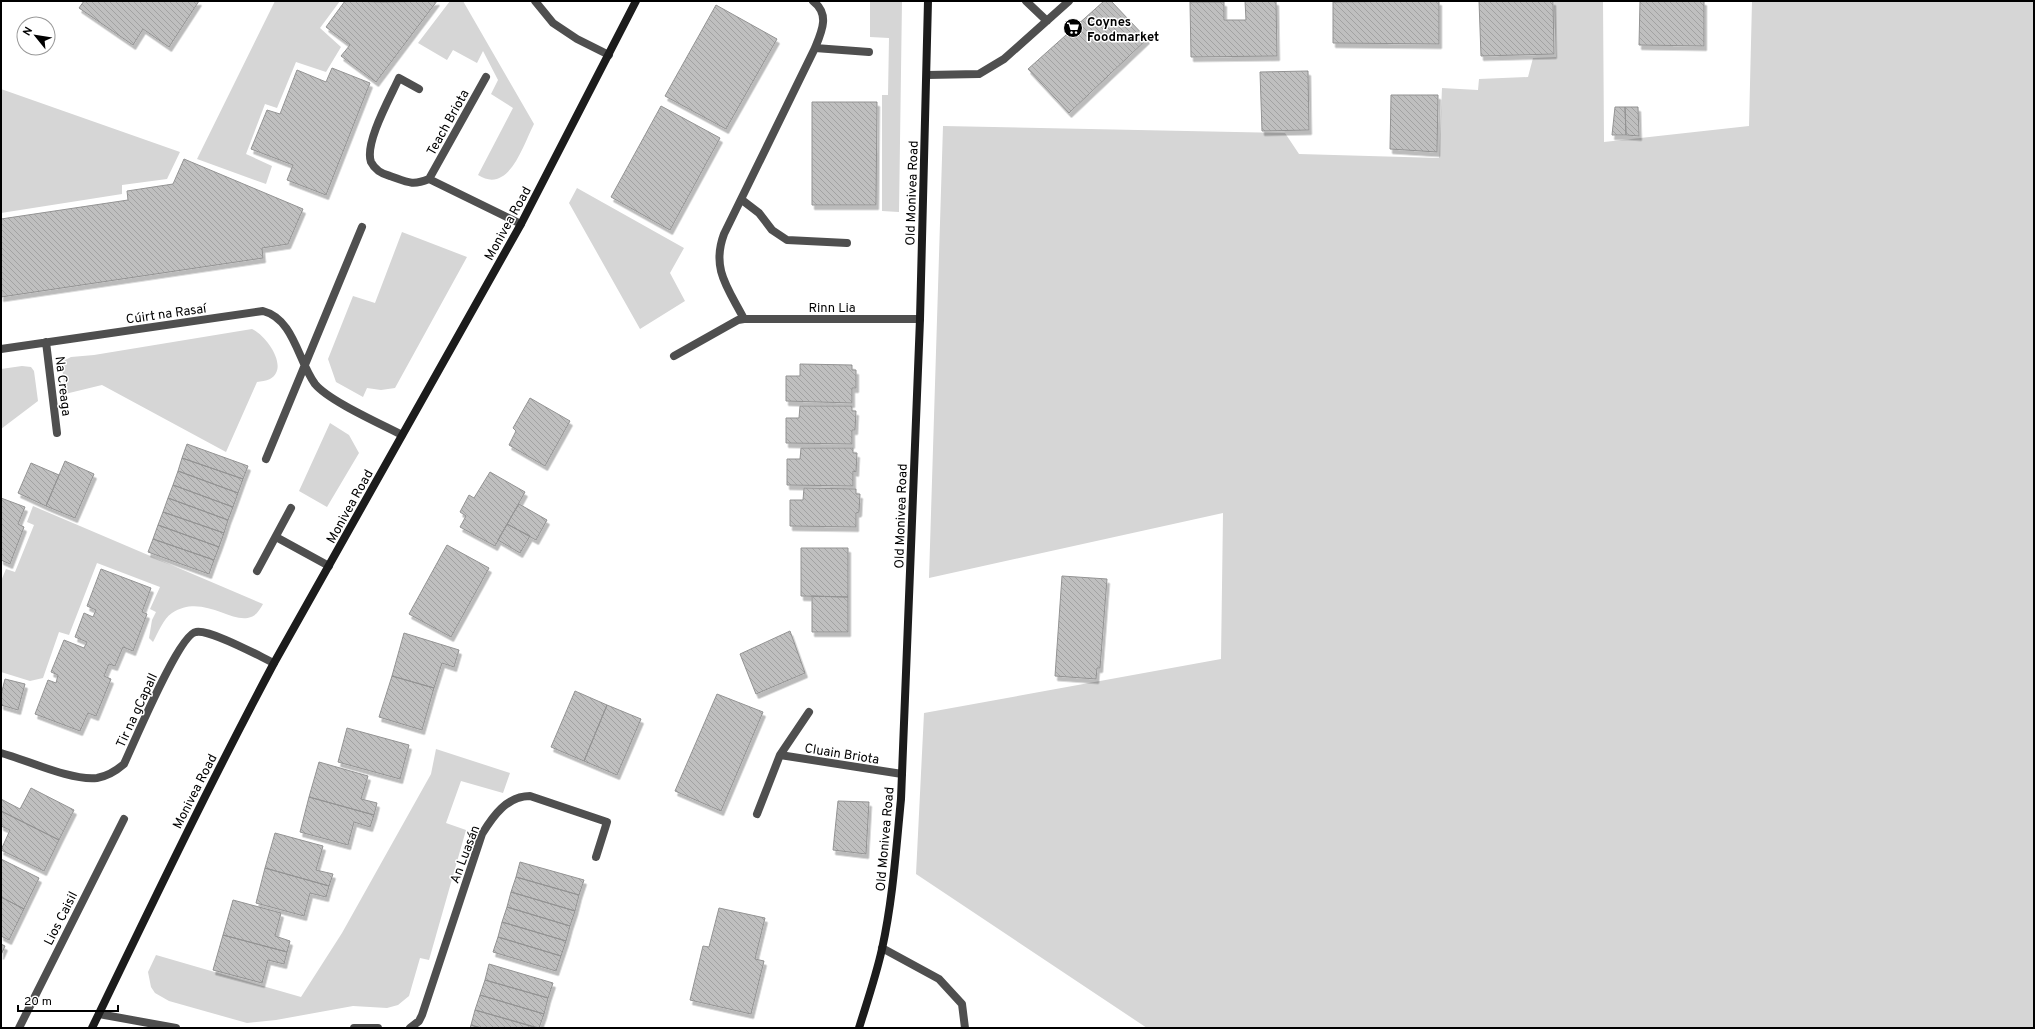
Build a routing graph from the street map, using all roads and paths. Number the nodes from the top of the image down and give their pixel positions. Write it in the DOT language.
graph roads {
  1 [pos="535,1"];
  2 [pos="636,1"];
  3 [pos="813,1"];
  4 [pos="928,1"];
  5 [pos="1026,1"];
  6 [pos="1069,1"];
  7 [pos="1047,21"];
  8 [pos="816,48"];
  9 [pos="869,52"];
  10 [pos="609,55"];
  11 [pos="927,75"];
  12 [pos="486,77"];
  13 [pos="419,89"];
  14 [pos="429,179"];
  15 [pos="742,200"];
  16 [pos="521,224"];
  17 [pos="362,227"];
  18 [pos="847,243"];
  19 [pos="920,318"];
  20 [pos="744,319"];
  21 [pos="46,342"];
  22 [pos="1,349"];
  23 [pos="674,356"];
  24 [pos="305,367"];
  25 [pos="57,433"];
  26 [pos="402,435"];
  27 [pos="266,459"];
  28 [pos="291,508"];
  29 [pos="276,537"];
  30 [pos="329,566"];
  31 [pos="257,571"];
  32 [pos="274,663"];
  33 [pos="809,712"];
  34 [pos="1,753"];
  35 [pos="780,755"];
  36 [pos="902,774"];
  37 [pos="757,814"];
  38 [pos="124,819"];
  39 [pos="596,857"];
  40 [pos="882,948"];
  41 [pos="99,1014"];
  42 [pos="18,1028"];
  43 [pos="92,1028"];
  44 [pos="176,1028"];
  45 [pos="354,1028"];
  46 [pos="378,1028"];
  47 [pos="410,1028"];
  48 [pos="858,1028"];
  49 [pos="965,1028"];
  1 -- 10 [label="street"];
  2 -- 10 [label="main road, Monivea Road"];
  3 -- 8 [label="street"];
  4 -- 11 [label="main road, Old Monivea Road"];
  5 -- 7 [label="street"];
  6 -- 7 [label="street"];
  7 -- 11 [label="street"];
  8 -- 9 [label="street"];
  8 -- 15 [label="street"];
  10 -- 16 [label="main road, Monivea Road"];
  11 -- 19 [label="main road, Old Monivea Road"];
  12 -- 14 [label="street, Teach Briota"];
  13 -- 14 [label="street"];
  14 -- 16 [label="street"];
  15 -- 18 [label="street"];
  15 -- 20 [label="street"];
  16 -- 26 [label="main road, Monivea Road"];
  17 -- 24 [label="street"];
  19 -- 20 [label="street, Rinn Lia"];
  19 -- 36 [label="main road, Old Monivea Road"];
  20 -- 23 [label="street, Rinn Lia"];
  21 -- 22 [label="street, Cúirt na Rasaí"];
  21 -- 24 [label="street, Cúirt na Rasaí"];
  21 -- 25 [label="street, Na Creaga"];
  24 -- 26 [label="street, Cúirt na Rasaí"];
  24 -- 27 [label="street"];
  26 -- 30 [label="main road, Monivea Road"];
  28 -- 29 [label="street"];
  29 -- 30 [label="street"];
  29 -- 31 [label="street"];
  30 -- 32 [label="main road, Monivea Road"];
  32 -- 34 [label="street, Tir na gCapall"];
  32 -- 41 [label="main road, Monivea Road"];
  33 -- 35 [label="street, Cluain Briota"];
  35 -- 36 [label="street, Cluain Briota"];
  35 -- 37 [label="street, Cluain Briota"];
  36 -- 40 [label="main road, Old Monivea Road"];
  38 -- 42 [label="street, Lios Caisil"];
  39 -- 47 [label="street, An Luasán"];
  40 -- 48 [label="main road, Old Monivea Road"];
  40 -- 49 [label="street"];
  41 -- 43 [label="main road, Monivea Road"];
  41 -- 44 [label="street"];
  45 -- 46 [label="street"];
}
